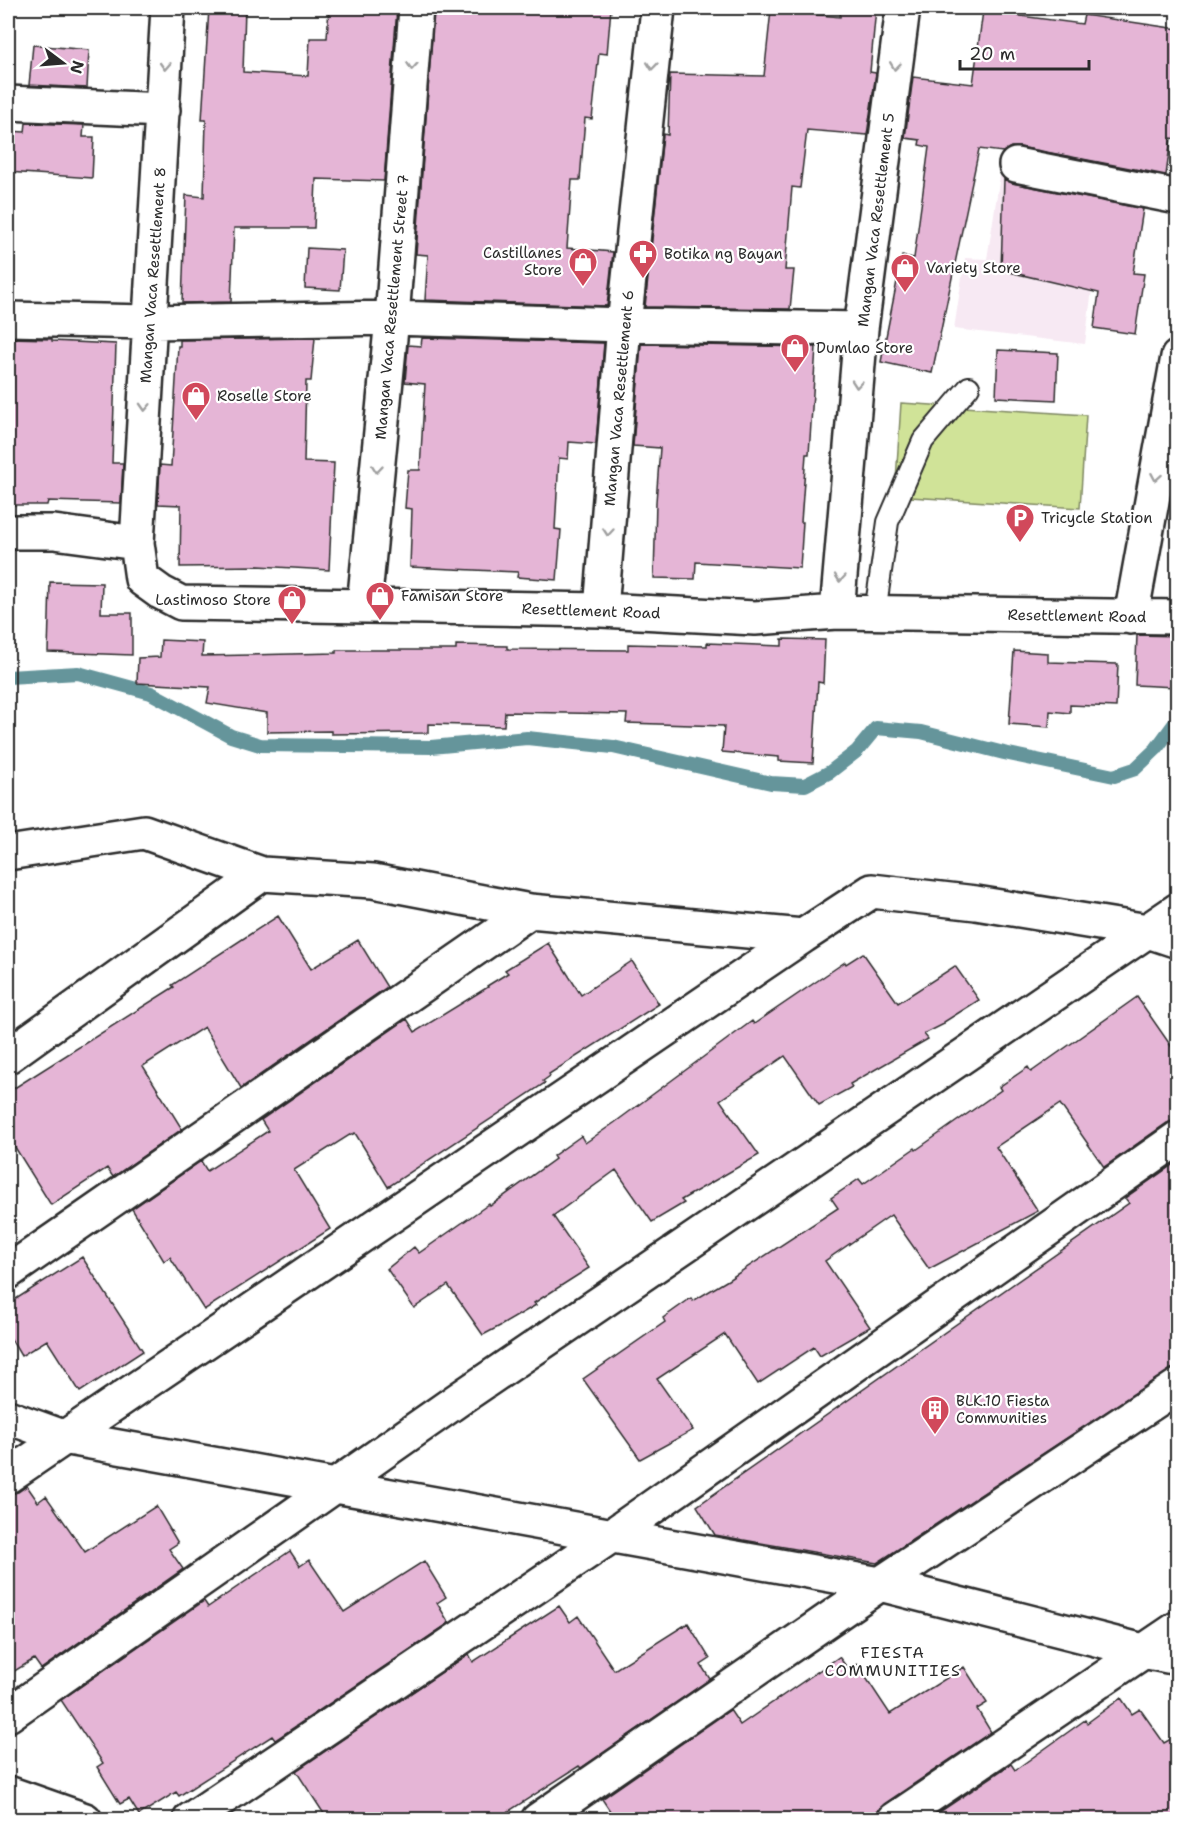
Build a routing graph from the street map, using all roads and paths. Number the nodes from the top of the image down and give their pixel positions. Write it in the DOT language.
graph roads {
  1 [pos="168,8"];
  2 [pos="416,8"];
  3 [pos="658,8"];
  4 [pos="903,8"];
  5 [pos="8,103"];
  6 [pos="163,110"];
  7 [pos="1016,165"];
  8 [pos="1178,197"];
  9 [pos="392,318"];
  10 [pos="8,319"];
  11 [pos="149,322"];
  12 [pos="624,325"];
  13 [pos="861,329"];
  14 [pos="1178,357"];
  15 [pos="969,387"];
  16 [pos="8,532"];
  17 [pos="137,543"];
  18 [pos="363,606"];
  19 [pos="601,610"];
  20 [pos="837,612"];
  21 [pos="875,613"];
  22 [pos="1131,617"];
  23 [pos="1178,617"];
  24 [pos="8,853"];
  25 [pos="262,874"];
  26 [pos="1178,910"];
  27 [pos="530,911"];
  28 [pos="803,936"];
  29 [pos="1163,936"];
  30 [pos="8,1056"];
  31 [pos="1178,1138"];
  32 [pos="8,1272"];
  33 [pos="1178,1386"];
  34 [pos="8,1417"];
  35 [pos="63,1437"];
  36 [pos="8,1476"];
  37 [pos="334,1486"];
  38 [pos="611,1536"];
  39 [pos="880,1584"];
  40 [pos="1178,1628"];
  41 [pos="1143,1651"];
  42 [pos="1178,1658"];
  43 [pos="8,1715"];
  44 [pos="8,1793"];
  45 [pos="85,1820"];
  46 [pos="190,1820"];
  47 [pos="538,1820"];
  48 [pos="894,1820"];
  1 -- 6 [label="street, Mangan Vaca Resettlement 8, one-way"];
  2 -- 9 [label="street, Mangan Vaca Resettlement Street 7, one-way"];
  3 -- 12 [label="street, Mangan Vaca Resettlement 6, one-way"];
  4 -- 13 [label="street, Mangan Vaca Resettlement 5, one-way"];
  5 -- 6 [label="street"];
  6 -- 11 [label="street, Mangan Vaca Resettlement 8"];
  7 -- 8 [label="street"];
  9 -- 11 [label="street"];
  9 -- 12 [label="street"];
  9 -- 18 [label="street, Mangan Vaca Resettlement Street 7, one-way"];
  10 -- 11 [label="street"];
  11 -- 17 [label="street, Mangan Vaca Resettlement 8, one-way"];
  12 -- 13 [label="street"];
  12 -- 19 [label="street, Mangan Vaca Resettlement 6, one-way"];
  13 -- 20 [label="street, Mangan Vaca Resettlement 5, one-way"];
  14 -- 22 [label="street, one-way"];
  15 -- 21 [label="lane"];
  16 -- 17 [label="street"];
  17 -- 18 [label="street, Resettlement Road"];
  18 -- 19 [label="street, Resettlement Road"];
  19 -- 20 [label="street, Resettlement Road"];
  20 -- 21 [label="street, Resettlement Road"];
  21 -- 22 [label="street, Resettlement Road"];
  22 -- 23 [label="street, Resettlement Road"];
  24 -- 25 [label="street"];
  25 -- 27 [label="street"];
  25 -- 30 [label="street"];
  26 -- 29 [label="street"];
  27 -- 28 [label="street"];
  27 -- 32 [label="street"];
  28 -- 29 [label="street"];
  28 -- 35 [label="street"];
  29 -- 37 [label="street"];
  31 -- 38 [label="street"];
  33 -- 39 [label="street"];
  34 -- 35 [label="street"];
  35 -- 36 [label="street"];
  35 -- 37 [label="street"];
  37 -- 38 [label="street"];
  37 -- 43 [label="street"];
  38 -- 39 [label="street"];
  38 -- 46 [label="street"];
  39 -- 41 [label="street"];
  39 -- 47 [label="street"];
  40 -- 41 [label="street"];
  41 -- 42 [label="street"];
  41 -- 48 [label="street"];
  44 -- 45 [label="street"];
}
